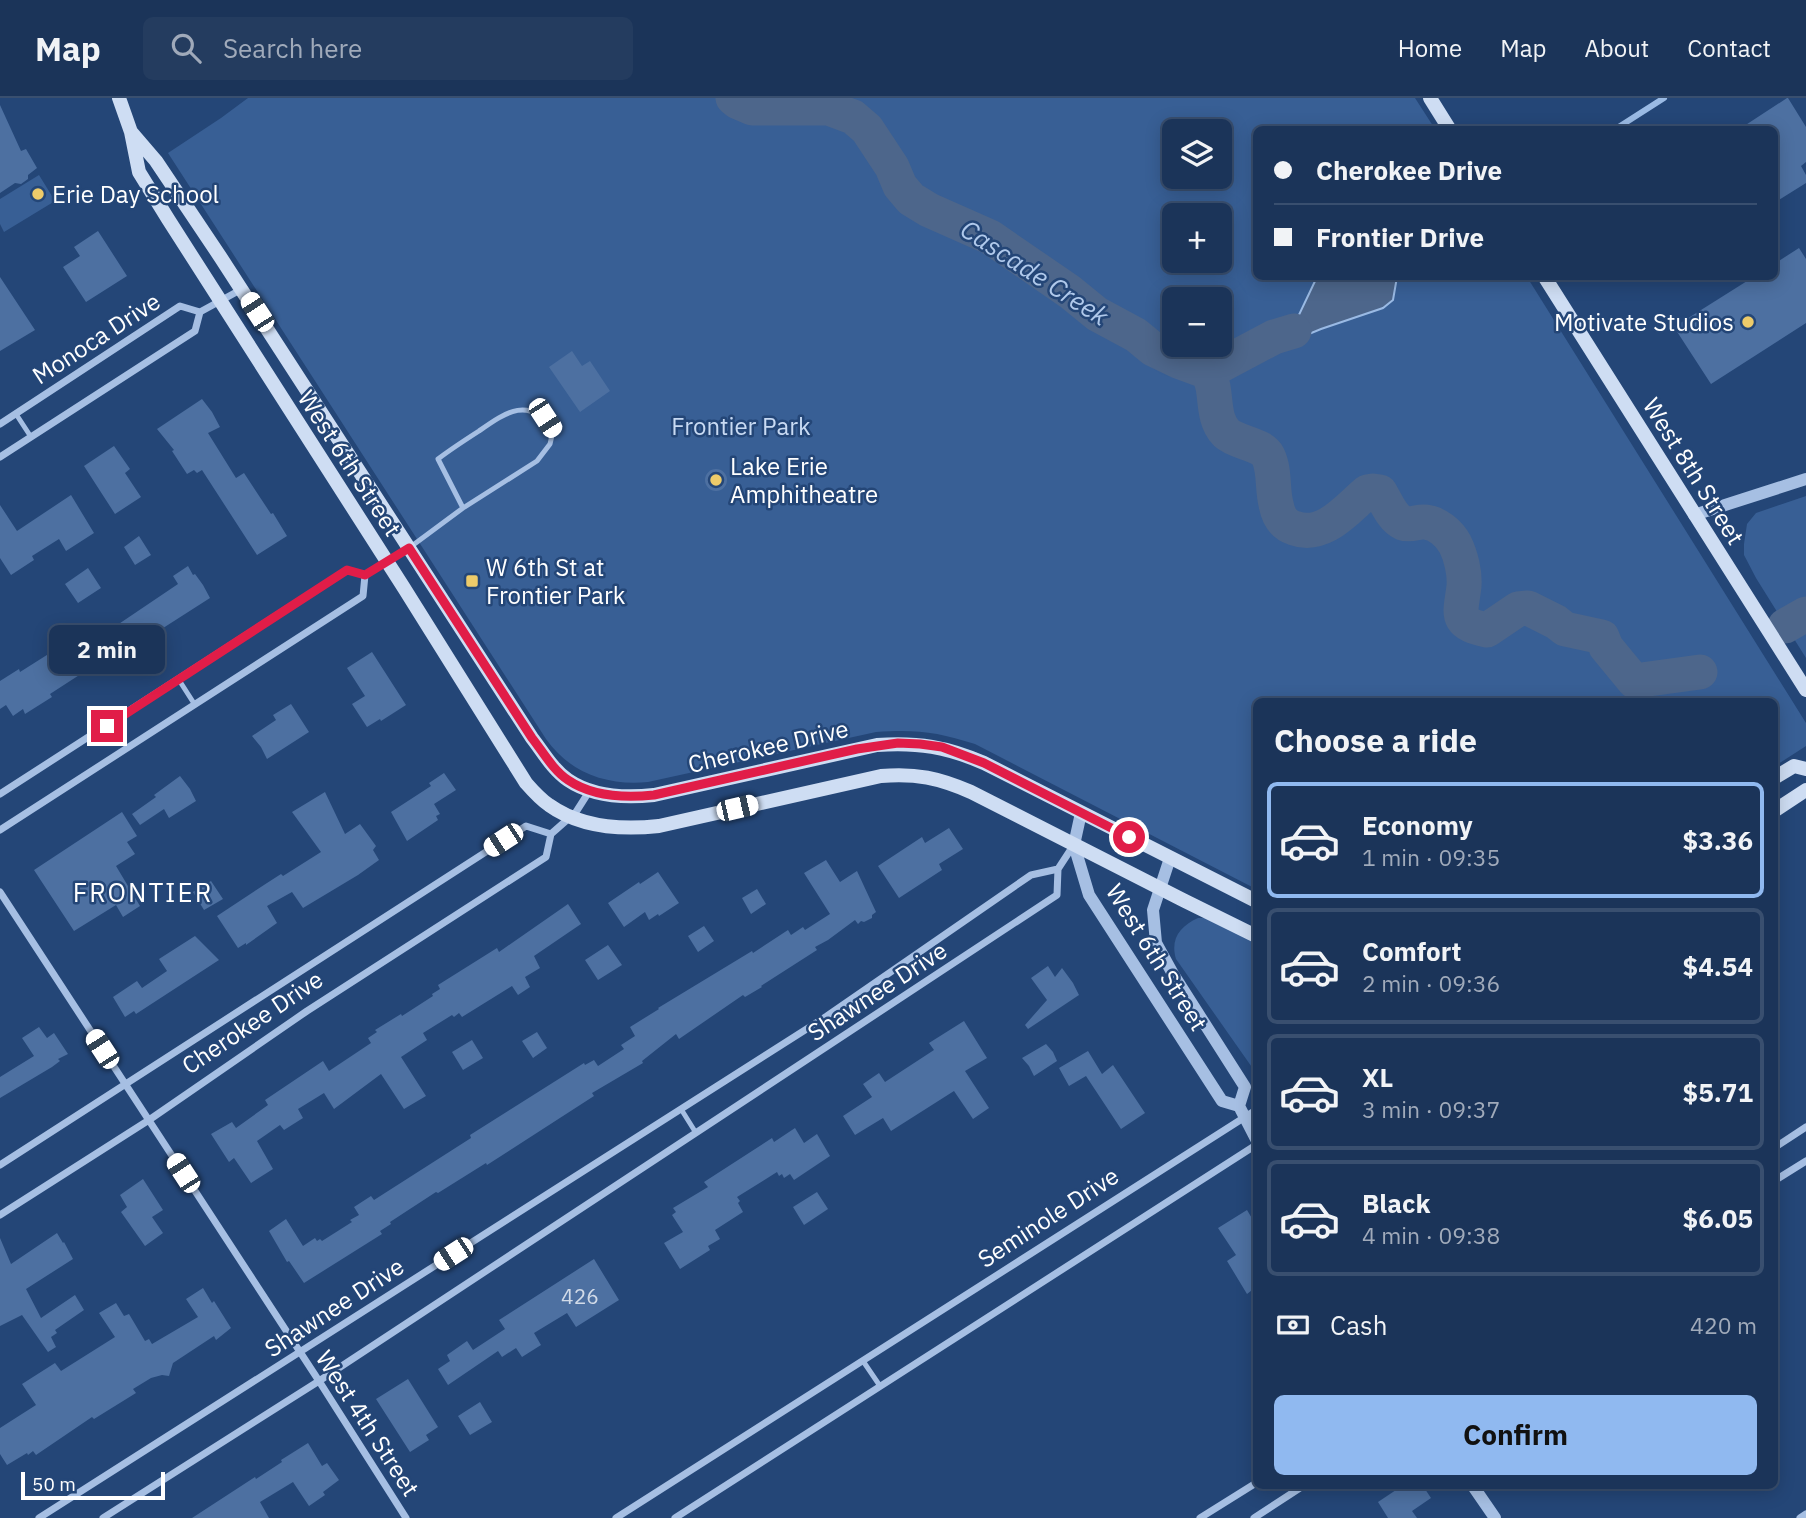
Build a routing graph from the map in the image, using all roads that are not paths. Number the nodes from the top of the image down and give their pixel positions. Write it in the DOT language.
graph roads {
  1 [pos="119,98"];
  2 [pos="1430,98"];
  3 [pos="1448,126"];
  4 [pos="131,132"];
  5 [pos="1547,280"];
  6 [pos="242,289"];
  7 [pos="219,303"];
  8 [pos="200,312"];
  9 [pos="16,414"];
  10 [pos="0,424"];
  11 [pos="31,437"];
  12 [pos="0,457"];
  13 [pos="1806,479"];
  14 [pos="463,508"];
  15 [pos="1694,515"];
  16 [pos="409,548"];
  17 [pos="387,562"];
  18 [pos="365,575"];
  19 [pos="179,680"];
  20 [pos="1806,690"];
  21 [pos="195,705"];
  22 [pos="1806,769"];
  23 [pos="1778,776"];
  24 [pos="584,788"];
  25 [pos="1806,790"];
  26 [pos="0,794"];
  27 [pos="1778,808"];
  28 [pos="1081,813"];
  29 [pos="571,816"];
  30 [pos="0,830"];
  31 [pos="551,834"];
  32 [pos="1074,845"];
  33 [pos="1170,858"];
  34 [pos="1058,869"];
  35 [pos="1159,888"];
  36 [pos="0,891"];
  37 [pos="1253,900"];
  38 [pos="1253,935"];
  39 [pos="125,1085"];
  40 [pos="681,1109"];
  41 [pos="1247,1111"];
  42 [pos="149,1119"];
  43 [pos="1806,1127"];
  44 [pos="1253,1130"];
  45 [pos="695,1133"];
  46 [pos="1778,1145"];
  47 [pos="1253,1148"];
  48 [pos="1806,1161"];
  49 [pos="0,1165"];
  50 [pos="1778,1178"];
  51 [pos="0,1215"];
  52 [pos="299,1352"];
  53 [pos="863,1361"];
  54 [pos="319,1381"];
  55 [pos="880,1386"];
  56 [pos="1253,1485"];
  57 [pos="1298,1489"];
  58 [pos="1476,1489"];
  59 [pos="1806,1514"];
  60 [pos="43,1517"];
  61 [pos="103,1518"];
  62 [pos="406,1518"];
  63 [pos="616,1518"];
  64 [pos="674,1518"];
  65 [pos="1200,1518"];
  66 [pos="1254,1518"];
  67 [pos="1495,1518"];
  68 [pos="1800,1518"];
  1 -- 4 [label="main road, West 6th Street"];
  2 -- 3 [label="main road"];
  4 -- 6 [label="main road, West 6th Street"];
  4 -- 7 [label="main road, West 6th Street"];
  5 -- 15 [label="main road, West 8th Street"];
  6 -- 7 [label="street, Monoca Drive"];
  6 -- 16 [label="main road, West 6th Street"];
  7 -- 8 [label="street, Monoca Drive"];
  7 -- 17 [label="main road, West 6th Street"];
  8 -- 9 [label="street, Monoca Drive"];
  8 -- 11 [label="street, Monoca Drive"];
  9 -- 10 [label="street, Monoca Drive"];
  9 -- 11 [label="lane, Monoca Drive"];
  11 -- 12 [label="street, Monoca Drive"];
  13 -- 15 [label="street"];
  14 -- 14 [label="lane"];
  14 -- 16 [label="lane"];
  15 -- 20 [label="main road, West 8th Street"];
  16 -- 17 [label="street"];
  16 -- 24 [label="main road, West 6th Street"];
  17 -- 18 [label="street"];
  17 -- 29 [label="main road, West 6th Street"];
  18 -- 19 [label="street"];
  18 -- 21 [label="street"];
  19 -- 21 [label="lane"];
  19 -- 26 [label="street"];
  21 -- 30 [label="street"];
  22 -- 23 [label="main road"];
  24 -- 28 [label="main road, Cherokee Drive"];
  24 -- 29 [label="street, Cherokee Drive"];
  25 -- 27 [label="main road"];
  28 -- 32 [label="street, West 6th Street"];
  28 -- 33 [label="main road, Cherokee Drive"];
  29 -- 31 [label="street, Cherokee Drive"];
  29 -- 32 [label="main road"];
  31 -- 39 [label="street, Cherokee Drive"];
  31 -- 42 [label="street, Cherokee Drive"];
  32 -- 34 [label="street, Shawnee Drive"];
  32 -- 35 [label="main road"];
  32 -- 41 [label="street, West 6th Street"];
  33 -- 35 [label="street, West 6th Street"];
  33 -- 37 [label="main road, Cherokee Drive"];
  34 -- 40 [label="street, Shawnee Drive"];
  34 -- 45 [label="street, Shawnee Drive"];
  35 -- 38 [label="main road"];
  35 -- 41 [label="street, West 6th Street"];
  36 -- 39 [label="street, West 4th Street"];
  39 -- 42 [label="street, West 4th Street"];
  39 -- 49 [label="street, Cherokee Drive"];
  40 -- 45 [label="lane"];
  40 -- 52 [label="street, Shawnee Drive"];
  41 -- 44 [label="street, West 6th Street"];
  41 -- 53 [label="street, Seminole Drive"];
  42 -- 51 [label="street, Cherokee Drive"];
  42 -- 52 [label="street, West 4th Street"];
  43 -- 46 [label="street"];
  45 -- 54 [label="street, Shawnee Drive"];
  47 -- 55 [label="street"];
  48 -- 50 [label="street"];
  52 -- 54 [label="street, West 4th Street"];
  52 -- 60 [label="street, Shawnee Drive"];
  53 -- 55 [label="lane"];
  53 -- 63 [label="street, Seminole Drive"];
  54 -- 61 [label="street, Shawnee Drive"];
  54 -- 62 [label="street, West 4th Street"];
  55 -- 64 [label="street"];
  56 -- 65 [label="street"];
  57 -- 66 [label="street"];
  58 -- 67 [label="street"];
  59 -- 68 [label="street"];
}
